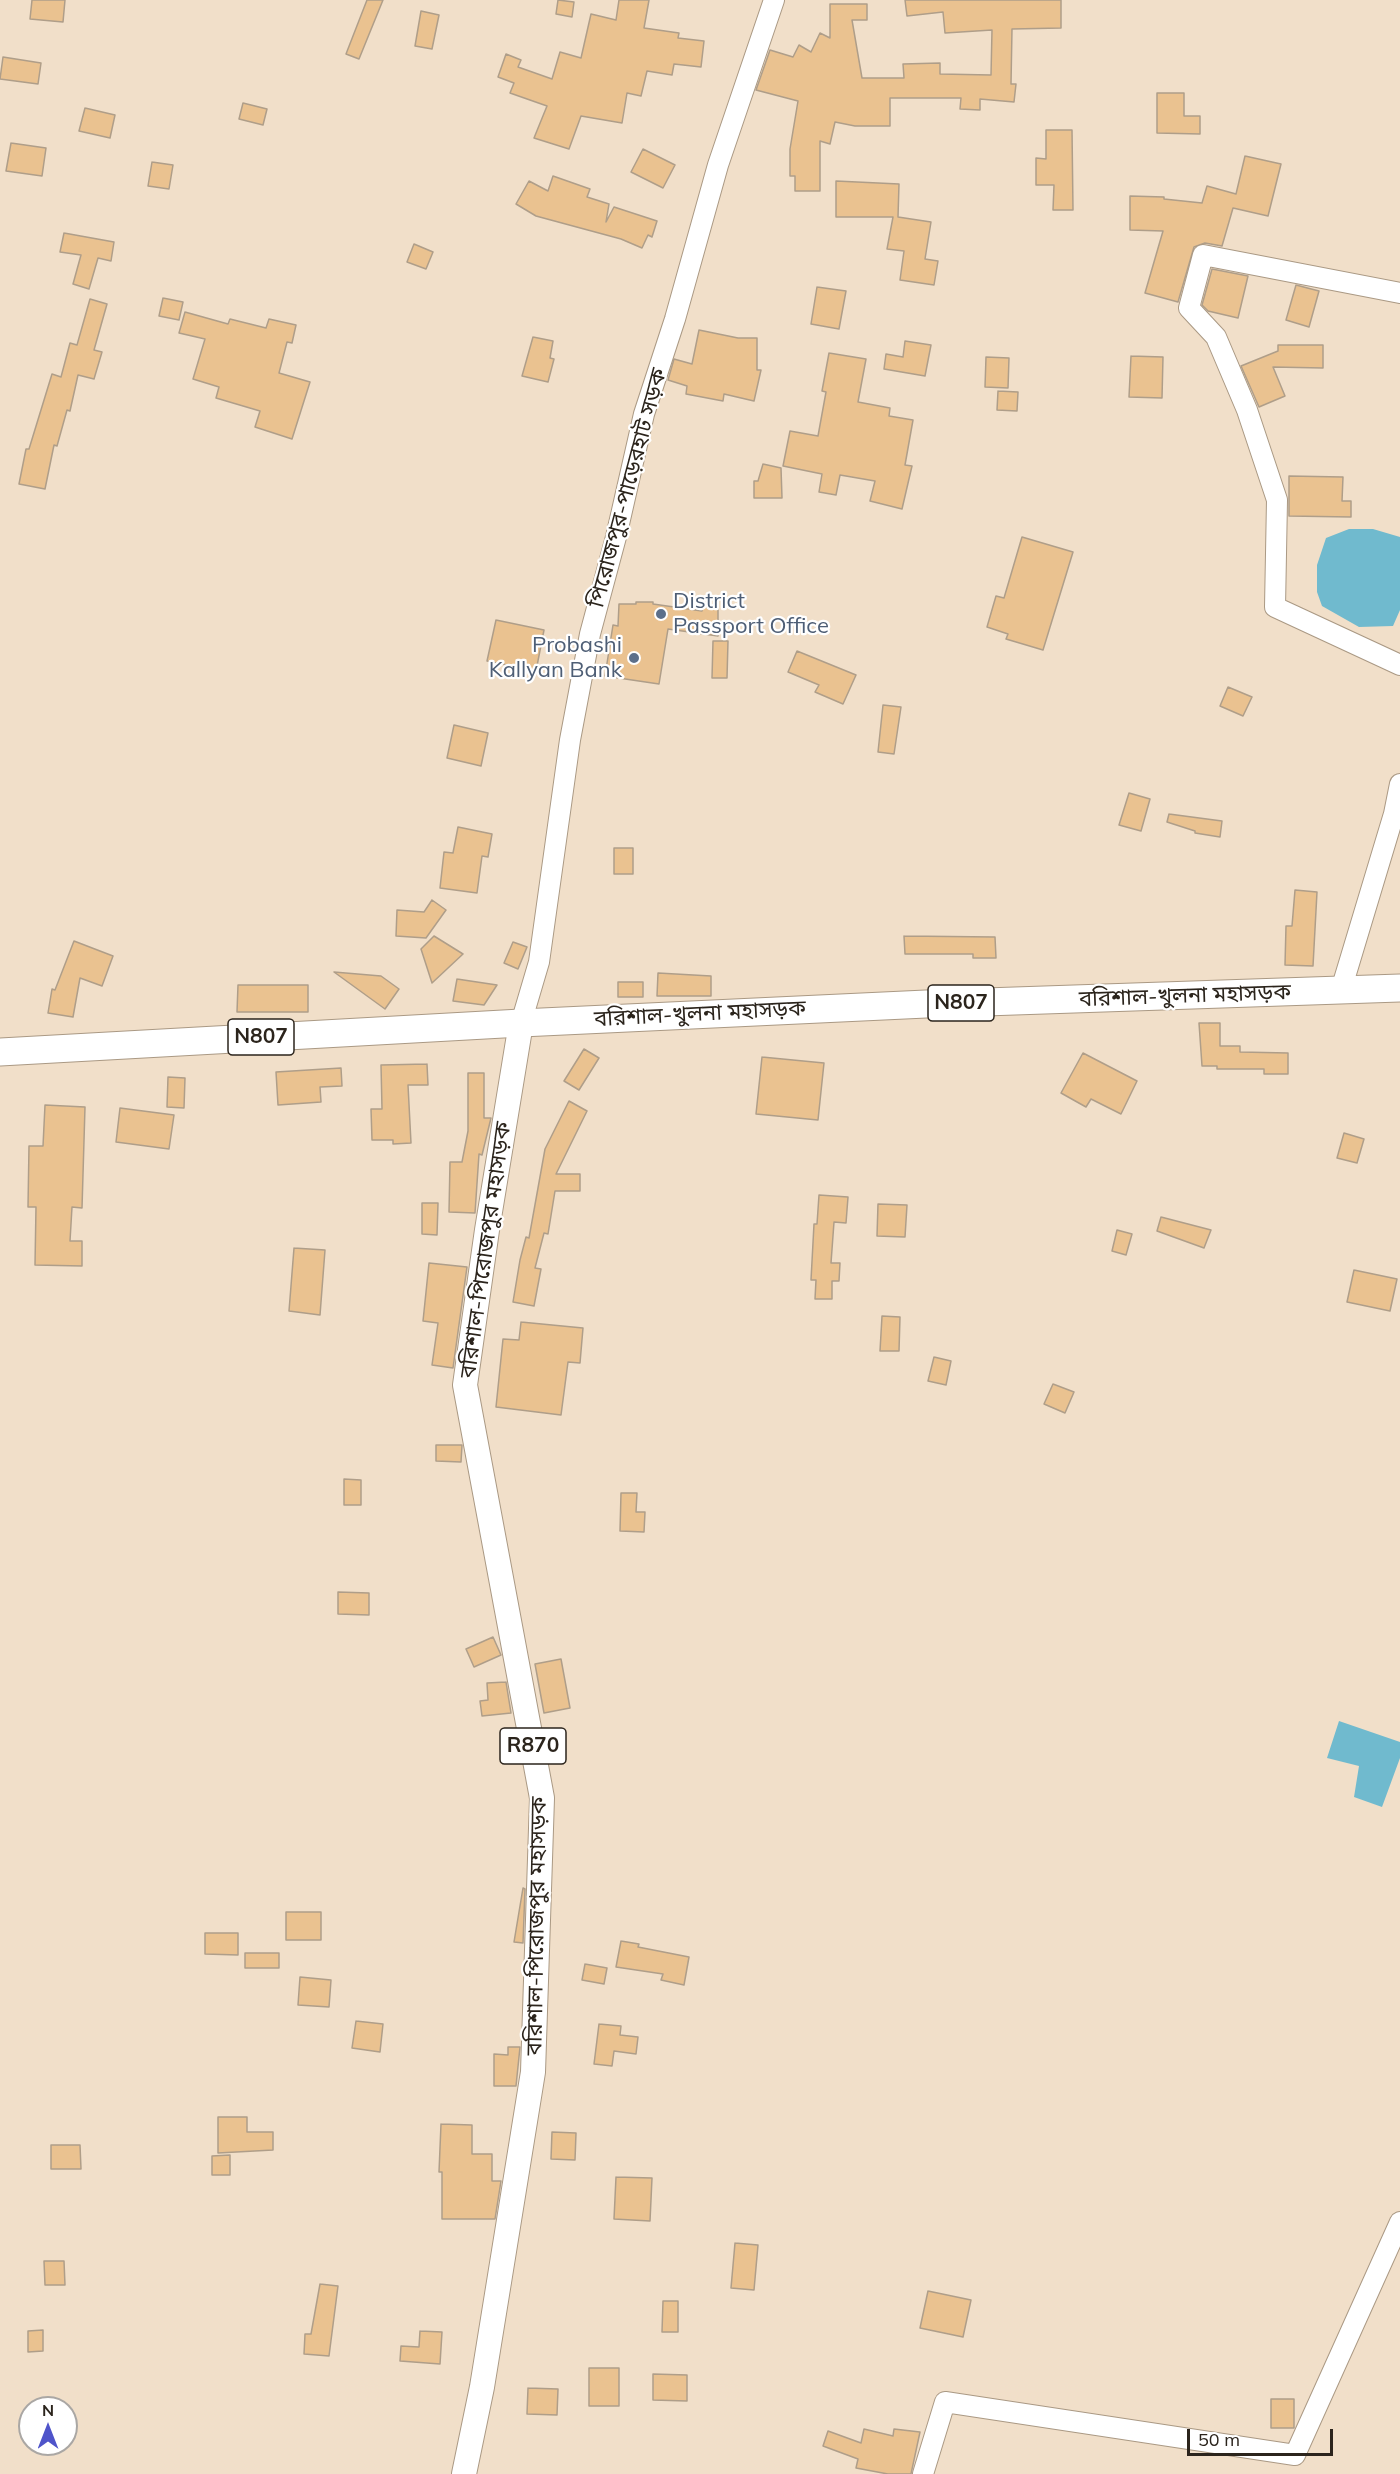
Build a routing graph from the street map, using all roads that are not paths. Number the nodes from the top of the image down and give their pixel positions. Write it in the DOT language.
graph roads {
  1 [pos="774,0"];
  2 [pos="1400,293"];
  3 [pos="1400,665"];
  4 [pos="1400,784"];
  5 [pos="1400,988"];
  6 [pos="1341,990"];
  7 [pos="521,1023"];
  8 [pos="0,1052"];
  9 [pos="1400,2222"];
  10 [pos="1297,2465"];
  11 [pos="464,2474"];
  12 [pos="923,2474"];
  1 -- 7 [label="street, পিরোজপুর-পাড়েরহাট সড়ক"];
  2 -- 3 [label="street"];
  4 -- 6 [label="street"];
  5 -- 6 [label="highway, বরিশাল-খুলনা মহাসড়ক / N807"];
  6 -- 7 [label="highway, বরিশাল-খুলনা মহাসড়ক / N807"];
  7 -- 8 [label="highway, বরিশাল-খুলনা মহাসড়ক / N807"];
  7 -- 11 [label="main road, বরিশাল-পিরোজপুর মহাসড়ক / R870"];
  9 -- 10 [label="street"];
  10 -- 12 [label="street"];
}
